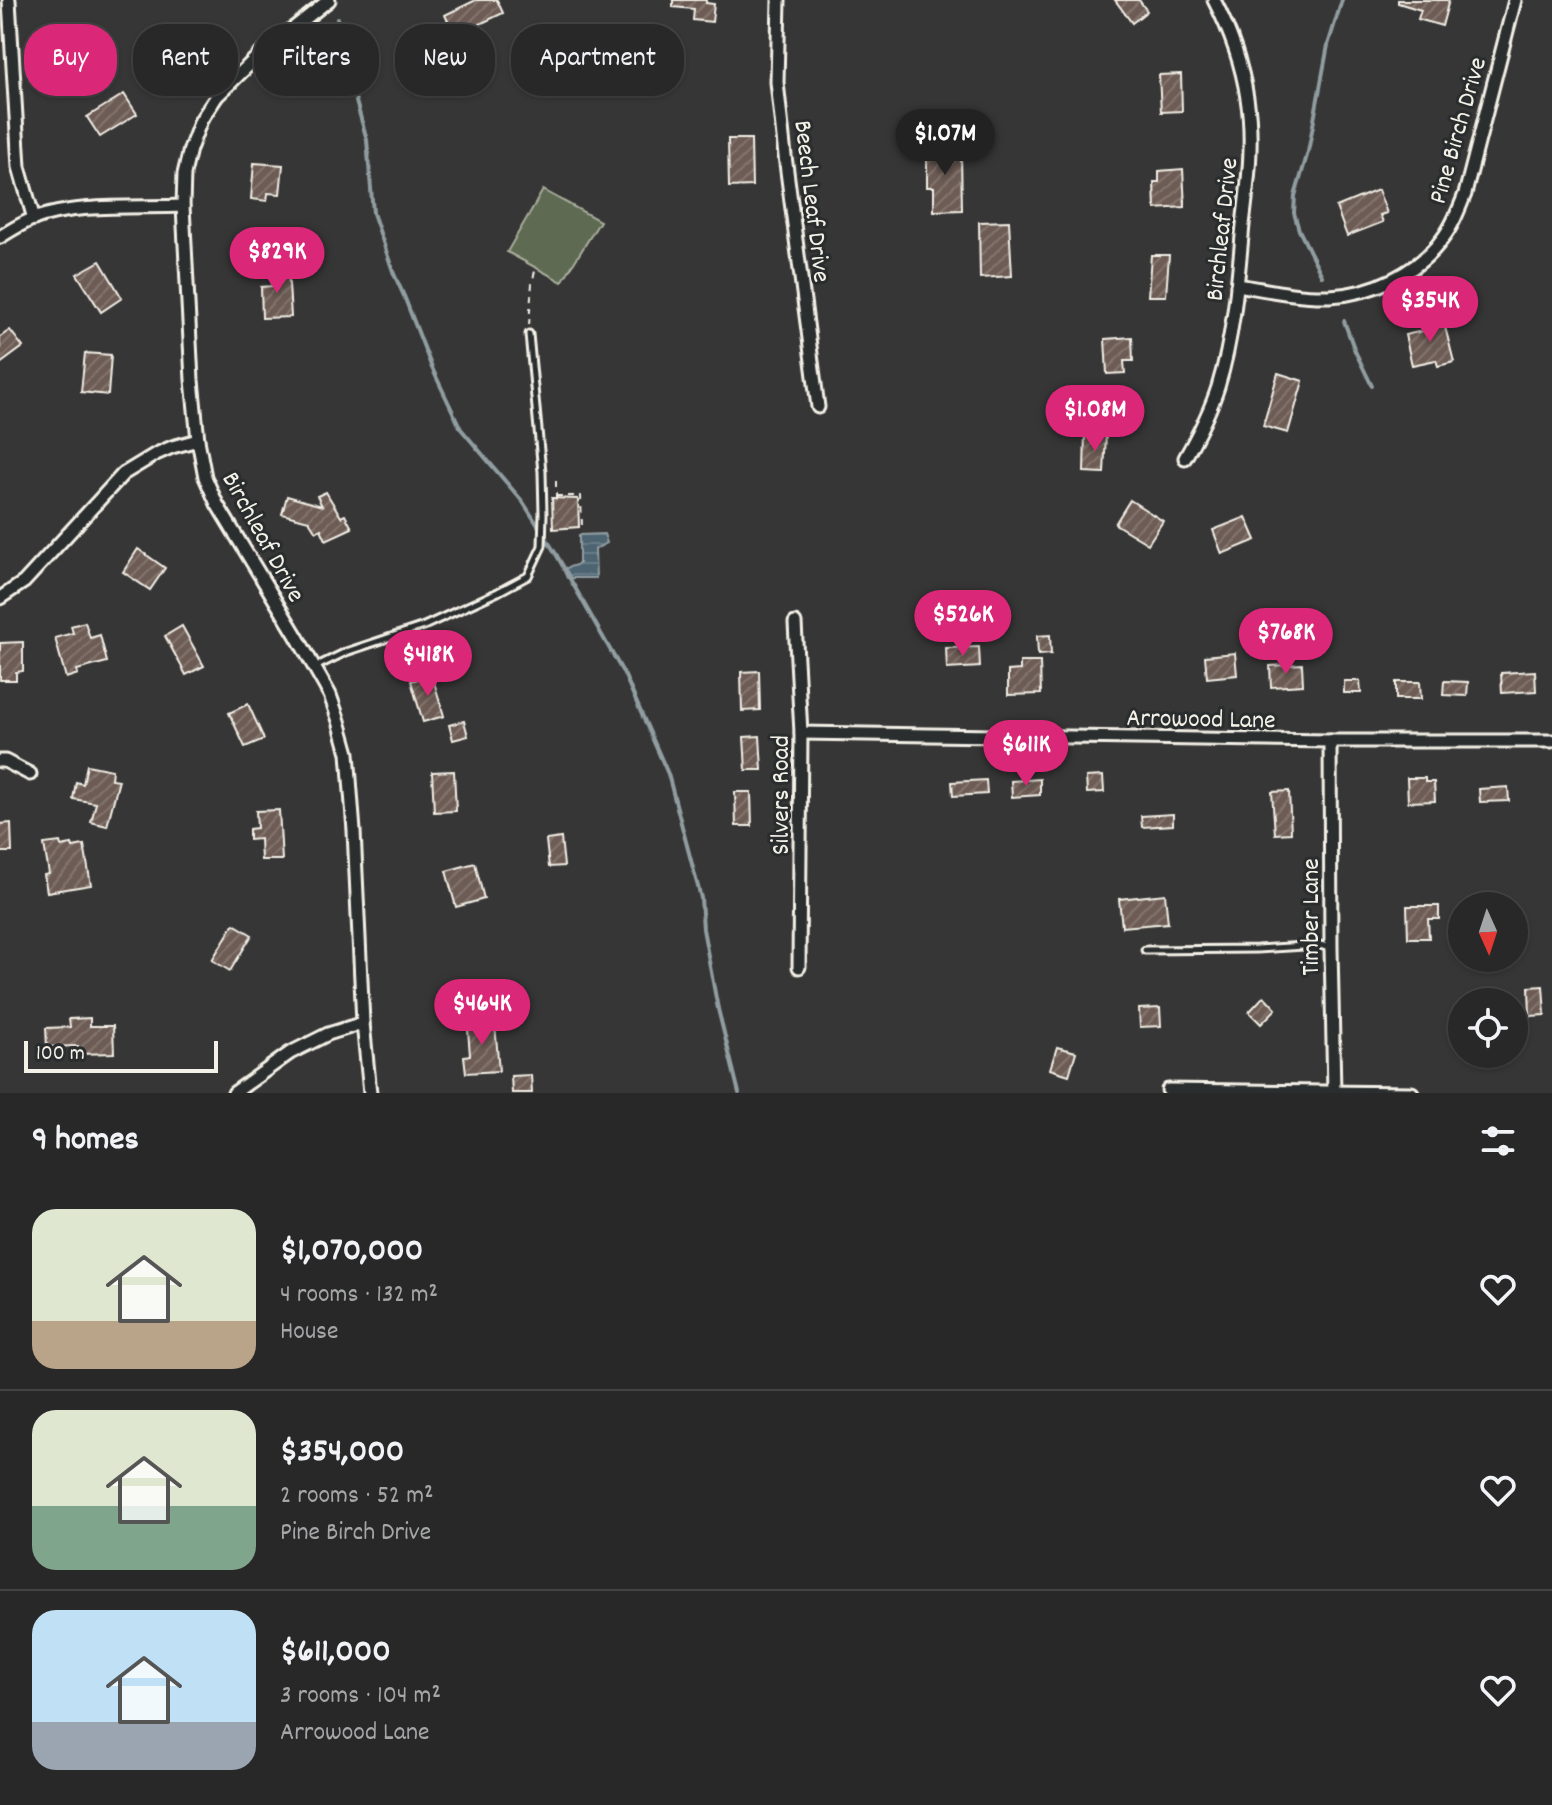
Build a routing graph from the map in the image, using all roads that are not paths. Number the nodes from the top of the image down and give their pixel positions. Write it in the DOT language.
graph roads {
  1 [pos="9,0"];
  2 [pos="329,0"];
  3 [pos="779,0"];
  4 [pos="1214,0"];
  5 [pos="1515,0"];
  6 [pos="183,206"];
  7 [pos="34,219"];
  8 [pos="0,237"];
  9 [pos="1237,285"];
  10 [pos="529,334"];
  11 [pos="818,407"];
  12 [pos="198,440"];
  13 [pos="1185,458"];
  14 [pos="0,598"];
  15 [pos="795,623"];
  16 [pos="314,667"];
  17 [pos="801,733"];
  18 [pos="1330,741"];
  19 [pos="1552,741"];
  20 [pos="0,761"];
  21 [pos="30,774"];
  22 [pos="1331,948"];
  23 [pos="1145,950"];
  24 [pos="799,967"];
  25 [pos="363,1023"];
  26 [pos="1168,1090"];
  27 [pos="1334,1092"];
  28 [pos="234,1093"];
  29 [pos="370,1093"];
  30 [pos="1412,1093"];
  1 -- 7 [label="street"];
  2 -- 6 [label="street, Birchleaf Drive"];
  3 -- 11 [label="street, Beech Leaf Drive"];
  4 -- 9 [label="street, Birchleaf Drive"];
  5 -- 9 [label="street, Pine Birch Drive"];
  6 -- 7 [label="street"];
  6 -- 12 [label="street, Birchleaf Drive"];
  7 -- 8 [label="street"];
  9 -- 13 [label="street, Birchleaf Drive"];
  10 -- 16 [label="lane"];
  12 -- 14 [label="street"];
  12 -- 16 [label="street, Birchleaf Drive"];
  15 -- 17 [label="street, Silvers Road"];
  16 -- 25 [label="street, Birchleaf Drive"];
  17 -- 18 [label="street, Arrowood Lane"];
  17 -- 24 [label="street, Silvers Road"];
  18 -- 19 [label="street, Arrowood Lane"];
  18 -- 22 [label="street, Timber Lane"];
  20 -- 21 [label="street"];
  22 -- 23 [label="lane"];
  22 -- 27 [label="street, Timber Lane"];
  25 -- 28 [label="street"];
  25 -- 29 [label="street, Birchleaf Drive"];
  26 -- 27 [label="street"];
  27 -- 30 [label="street"];
}
